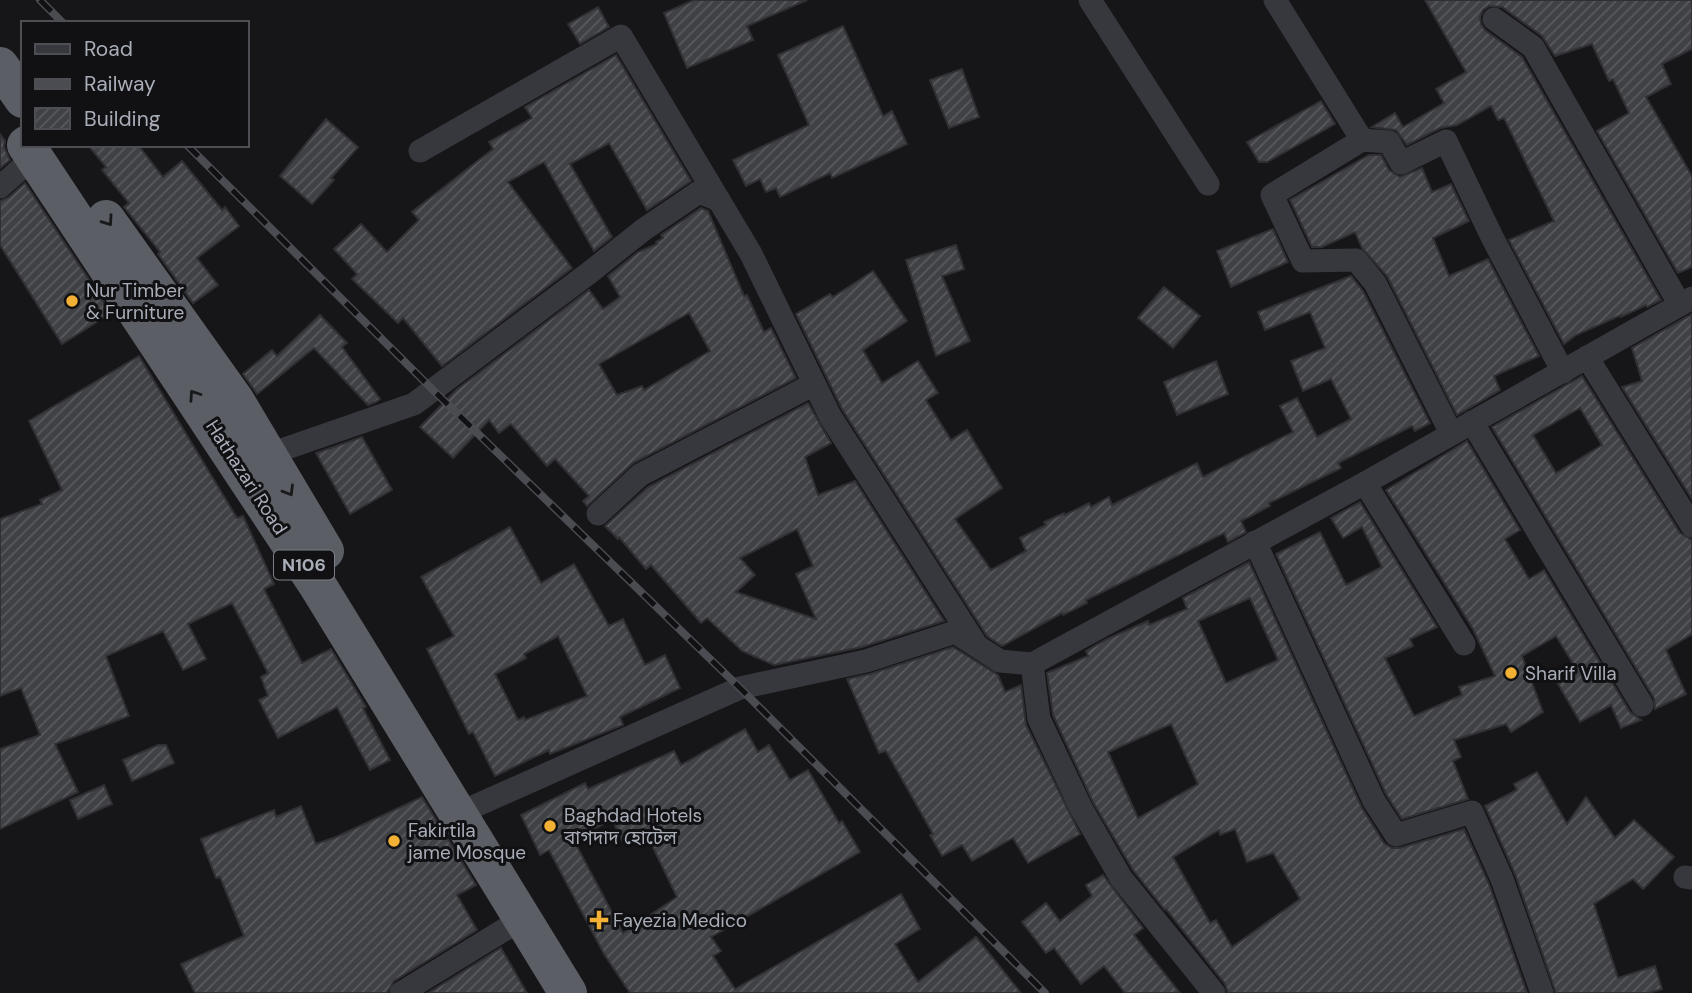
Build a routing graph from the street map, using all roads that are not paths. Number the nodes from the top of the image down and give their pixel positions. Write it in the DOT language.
graph roads {
  1 [pos="1090,0"];
  2 [pos="1275,0"];
  3 [pos="1494,19"];
  4 [pos="0,66"];
  5 [pos="21,96"];
  6 [pos="0,112"];
  7 [pos="21,133"];
  8 [pos="1362,140"];
  9 [pos="35,147"];
  10 [pos="420,151"];
  11 [pos="1208,184"];
  12 [pos="0,187"];
  13 [pos="719,200"];
  14 [pos="1686,302"];
  15 [pos="1587,357"];
  16 [pos="1563,372"];
  17 [pos="814,384"];
  18 [pos="1472,422"];
  19 [pos="1451,433"];
  20 [pos="267,454"];
  21 [pos="1365,483"];
  22 [pos="598,514"];
  23 [pos="1692,526"];
  24 [pos="1255,542"];
  25 [pos="1464,644"];
  26 [pos="976,646"];
  27 [pos="1032,664"];
  28 [pos="1642,705"];
  29 [pos="475,806"];
  30 [pos="522,919"];
  31 [pos="401,993"];
  32 [pos="568,993"];
  33 [pos="592,993"];
  34 [pos="1214,993"];
  35 [pos="1542,993"];
  1 -- 11 [label="street"];
  2 -- 8 [label="street"];
  3 -- 14 [label="street"];
  4 -- 5 [label="highway"];
  6 -- 7 [label="highway, Hathazari Road / N106"];
  8 -- 16 [label="street"];
  8 -- 19 [label="street"];
  9 -- 12 [label="street"];
  9 -- 20 [label="highway, Hathazari Road / N106, one-way"];
  30 -- 9 [label="highway, Hathazari Road / N106, one-way"];
  10 -- 13 [label="street"];
  13 -- 17 [label="street"];
  13 -- 20 [label="street"];
  14 -- 15 [label="street"];
  15 -- 16 [label="street"];
  15 -- 23 [label="street"];
  16 -- 18 [label="street"];
  17 -- 22 [label="street"];
  17 -- 26 [label="street"];
  18 -- 19 [label="street"];
  18 -- 28 [label="street"];
  19 -- 21 [label="street"];
  20 -- 29 [label="highway, Hathazari Road / N106, one-way"];
  21 -- 24 [label="street"];
  21 -- 25 [label="street"];
  24 -- 27 [label="street"];
  24 -- 35 [label="street"];
  26 -- 27 [label="street"];
  26 -- 29 [label="street"];
  27 -- 34 [label="street"];
  29 -- 33 [label="highway, Hathazari Road / N106"];
  30 -- 31 [label="street"];
  30 -- 32 [label="highway, Hathazari Road / N106"];
}
